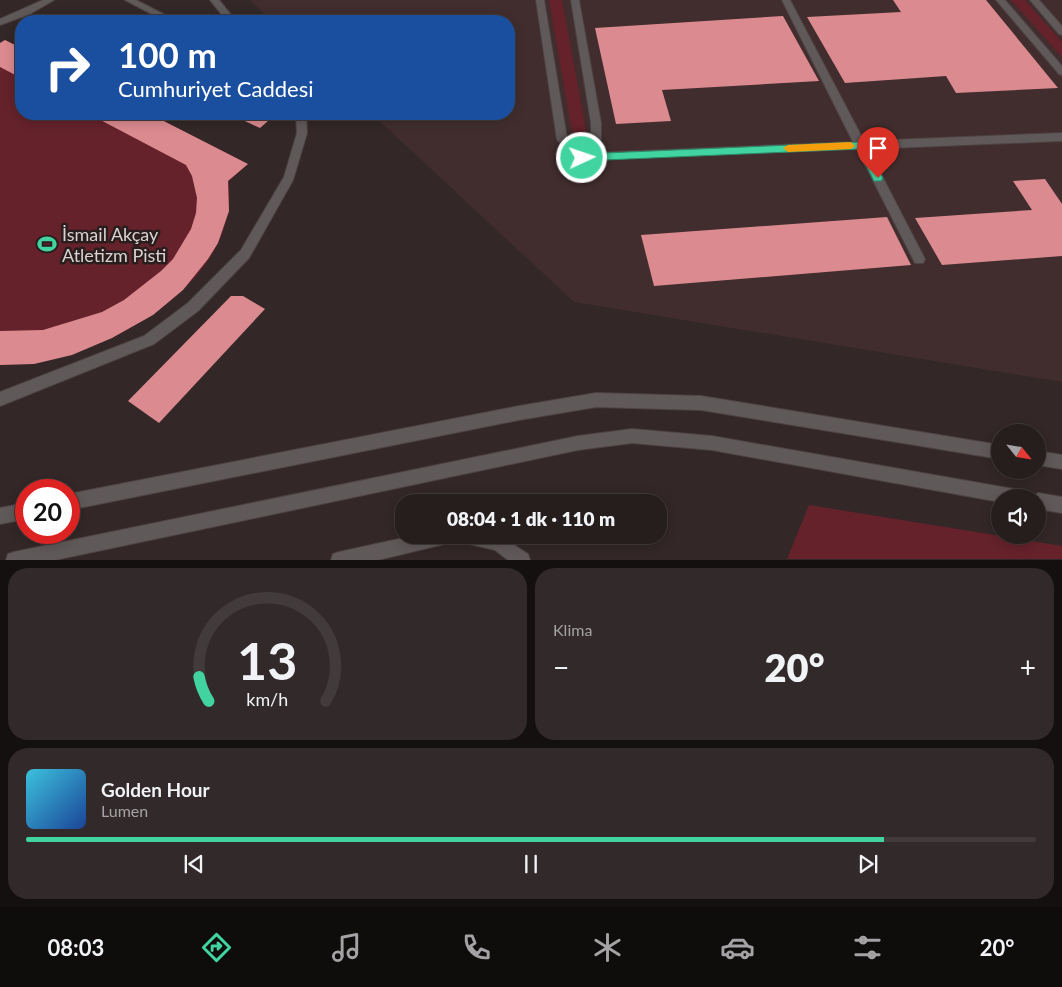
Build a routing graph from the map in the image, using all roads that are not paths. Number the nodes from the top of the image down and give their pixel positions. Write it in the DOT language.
graph roads {
  1 [pos="50,0"];
  2 [pos="129,0"];
  3 [pos="214,0"];
  4 [pos="540,0"];
  5 [pos="575,0"];
  6 [pos="786,0"];
  7 [pos="1000,0"];
  8 [pos="1034,0"];
  9 [pos="19,15"];
  10 [pos="160,15"];
  11 [pos="227,15"];
  12 [pos="15,16"];
  13 [pos="0,22"];
  14 [pos="1062,32"];
  15 [pos="1062,72"];
  16 [pos="301,120"];
  17 [pos="1062,136"];
  18 [pos="861,145"];
  19 [pos="582,158"];
  20 [pos="919,260"];
  21 [pos="0,399"];
  22 [pos="991,451"];
  23 [pos="1046,459"];
  24 [pos="1062,462"];
  25 [pos="991,493"];
  26 [pos="80,500"];
  27 [pos="1046,502"];
  28 [pos="1062,505"];
  29 [pos="15,513"];
  30 [pos="0,516"];
  31 [pos="413,544"];
  32 [pos="500,544"];
  33 [pos="14,560"];
  34 [pos="339,560"];
  35 [pos="522,560"];
  1 -- 9 [label="street"];
  2 -- 10 [label="street"];
  3 -- 11 [label="street"];
  4 -- 19 [label="street"];
  5 -- 19 [label="street"];
  6 -- 18 [label="street"];
  7 -- 15 [label="street"];
  8 -- 14 [label="street"];
  12 -- 13 [label="street"];
  16 -- 21 [label="street"];
  17 -- 18 [label="street"];
  18 -- 19 [label="street"];
  18 -- 20 [label="street"];
  22 -- 26 [label="street"];
  23 -- 24 [label="street"];
  25 -- 33 [label="street"];
  27 -- 28 [label="street"];
  29 -- 30 [label="street"];
  31 -- 34 [label="street"];
  32 -- 35 [label="street"];
}
